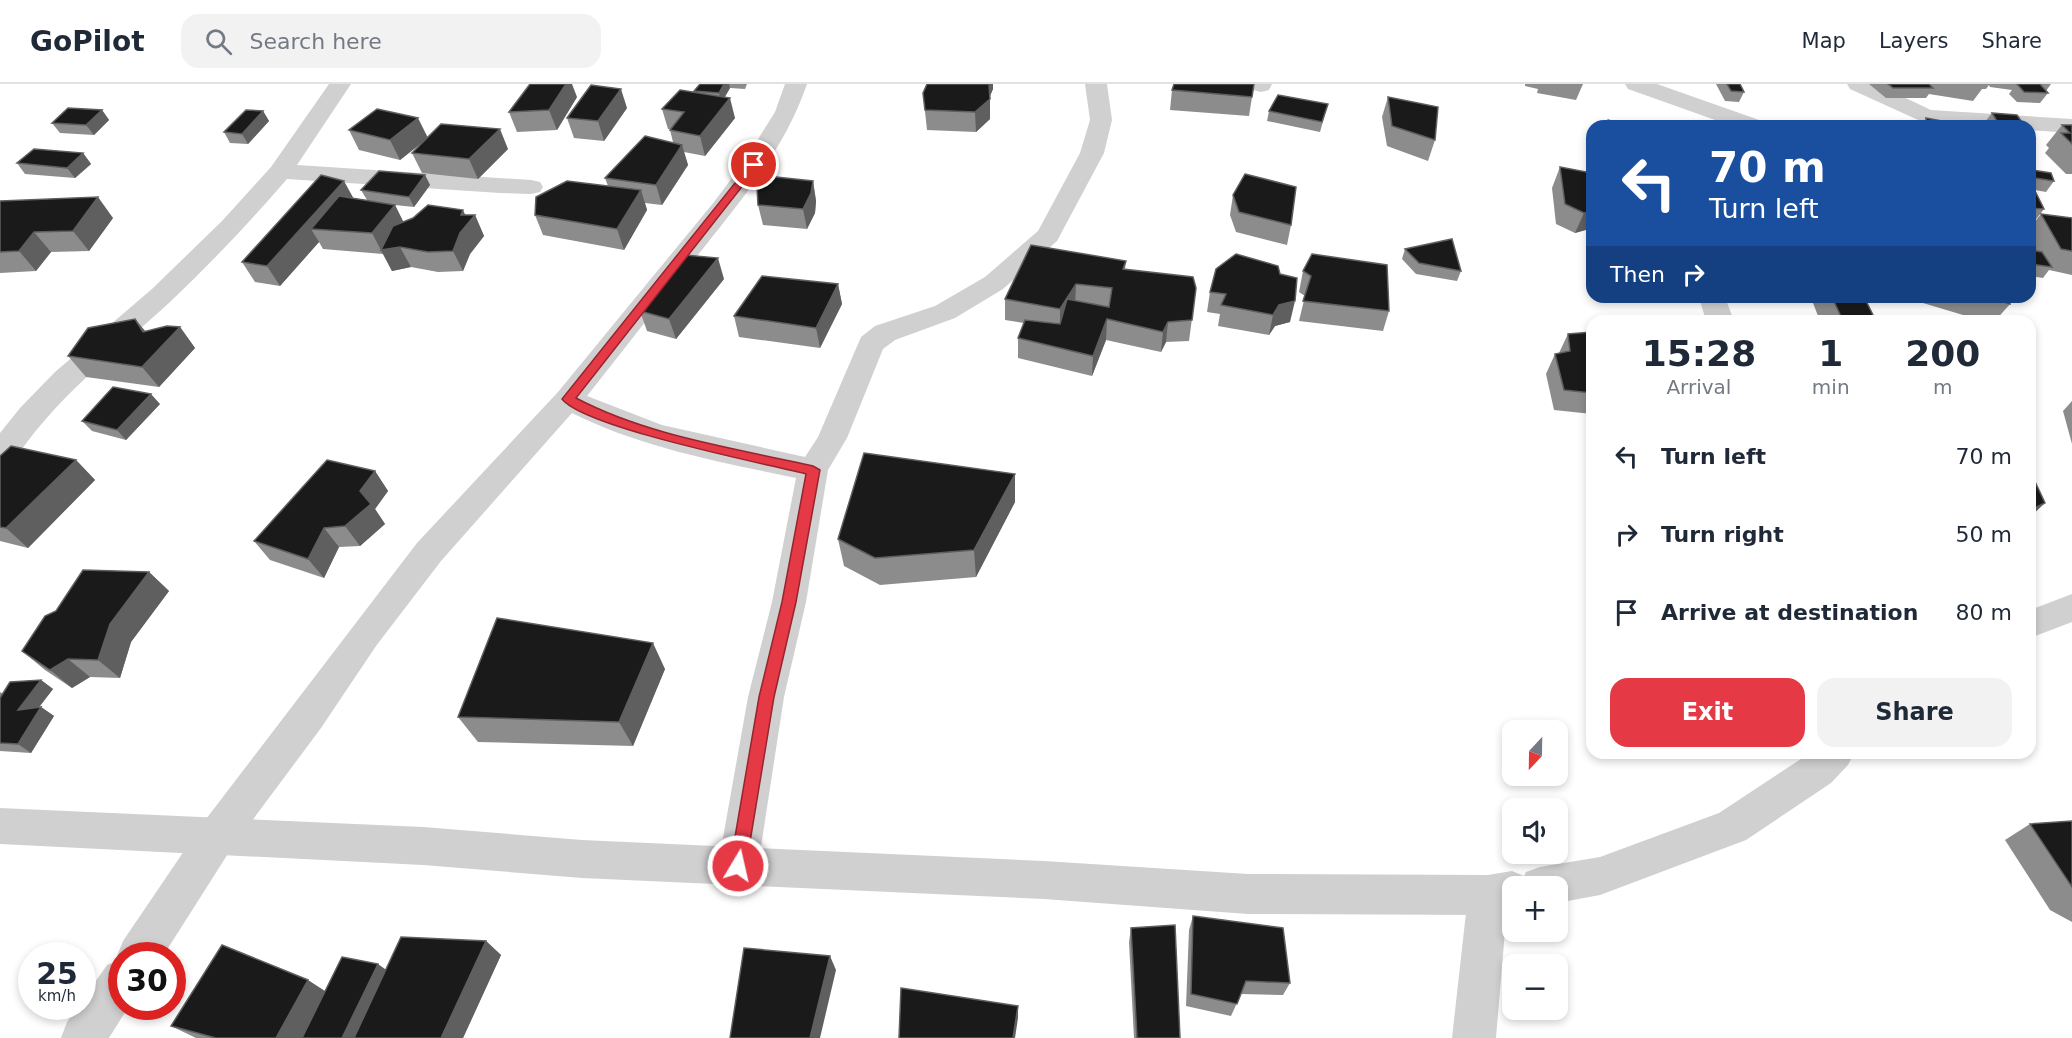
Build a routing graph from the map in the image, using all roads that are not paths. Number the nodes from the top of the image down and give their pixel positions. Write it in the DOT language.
graph roads {
  1 [pos="340,84"];
  2 [pos="796,84"];
  3 [pos="1096,84"];
  4 [pos="1636,84"];
  5 [pos="1858,84"];
  6 [pos="1737,120"];
  7 [pos="1920,120"];
  8 [pos="2036,125"];
  9 [pos="2072,126"];
  10 [pos="280,172"];
  11 [pos="531,187"];
  12 [pos="568,399"];
  13 [pos="0,457"];
  14 [pos="813,470"];
  15 [pos="2072,609"];
  16 [pos="2036,622"];
  17 [pos="1829,759"];
  18 [pos="0,826"];
  19 [pos="217,836"];
  20 [pos="738,866"];
  21 [pos="1568,881"];
  22 [pos="1500,893"];
  23 [pos="147,942"];
  24 [pos="108,1001"];
  25 [pos="83,1038"];
  26 [pos="1474,1038"];
  1 -- 10 [label="street"];
  2 -- 12 [label="street"];
  3 -- 14 [label="street"];
  4 -- 6 [label="street"];
  5 -- 7 [label="street"];
  8 -- 9 [label="street"];
  10 -- 11 [label="street"];
  10 -- 13 [label="street"];
  12 -- 14 [label="street"];
  12 -- 19 [label="street"];
  14 -- 20 [label="street"];
  15 -- 16 [label="street"];
  17 -- 21 [label="street"];
  18 -- 19 [label="street"];
  19 -- 20 [label="street"];
  19 -- 23 [label="street"];
  20 -- 22 [label="street"];
  22 -- 26 [label="street"];
  24 -- 25 [label="street"];
}
